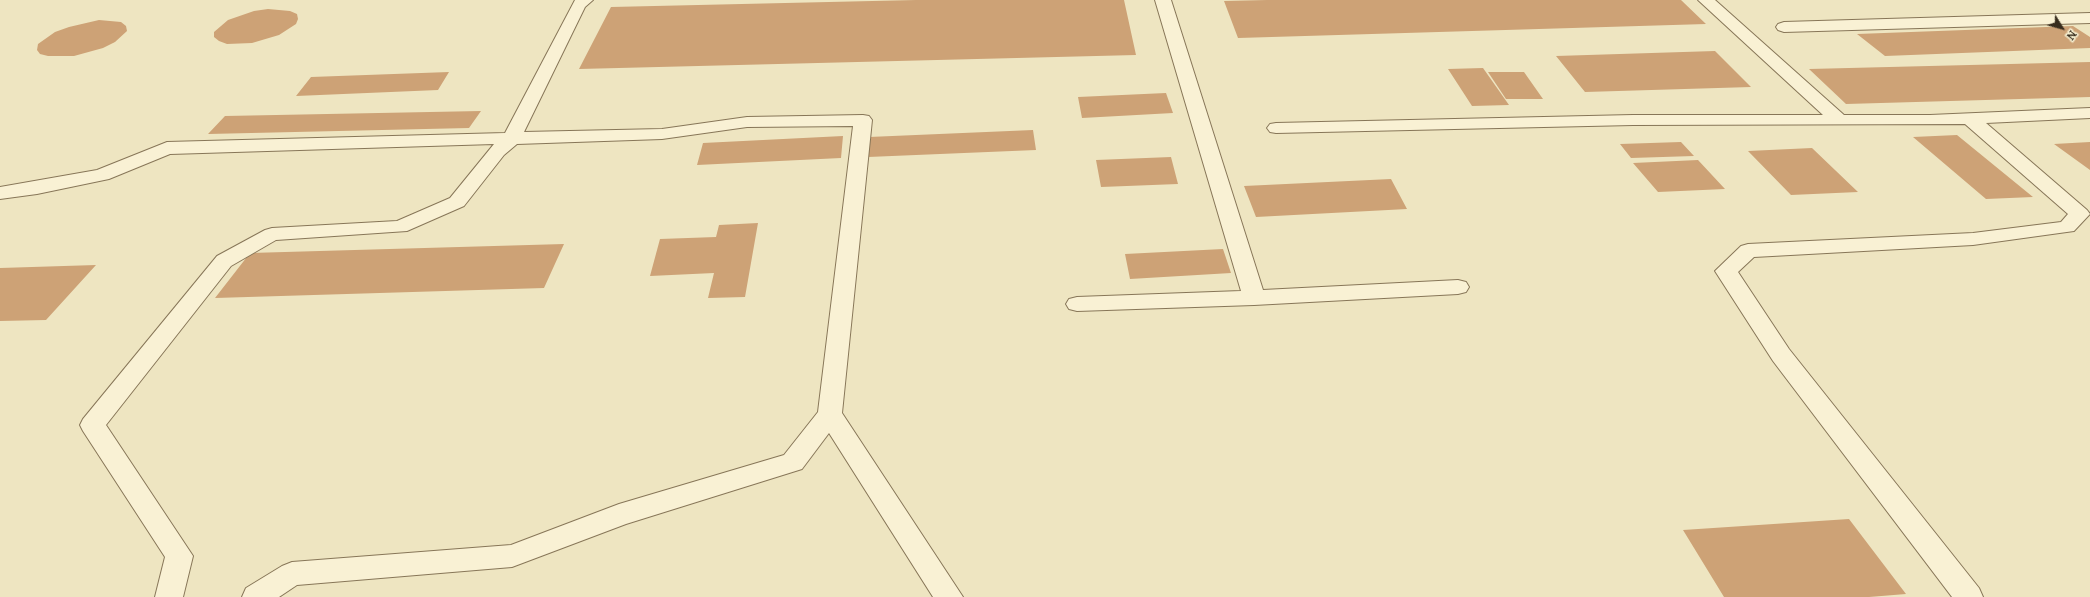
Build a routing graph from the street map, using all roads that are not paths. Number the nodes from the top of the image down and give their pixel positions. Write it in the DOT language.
graph roads {
  1 [pos="585,0"];
  2 [pos="1163,0"];
  3 [pos="1706,0"];
  4 [pos="2090,18"];
  5 [pos="1784,27"];
  6 [pos="2090,113"];
  7 [pos="1969,118"];
  8 [pos="1839,120"];
  9 [pos="1276,128"];
  10 [pos="512,138"];
  11 [pos="0,193"];
  12 [pos="1458,287"];
  13 [pos="1254,298"];
  14 [pos="1077,304"];
  15 [pos="830,414"];
  16 [pos="169,597"];
  17 [pos="256,597"];
  18 [pos="949,597"];
  19 [pos="1969,597"];
  1 -- 10 [label="lane"];
  2 -- 13 [label="lane"];
  3 -- 8 [label="lane"];
  4 -- 5 [label="lane"];
  6 -- 7 [label="lane"];
  7 -- 8 [label="lane"];
  7 -- 19 [label="lane"];
  8 -- 9 [label="lane"];
  10 -- 11 [label="lane"];
  10 -- 15 [label="lane"];
  10 -- 16 [label="lane"];
  12 -- 13 [label="lane"];
  13 -- 14 [label="lane"];
  15 -- 17 [label="lane"];
  15 -- 18 [label="lane"];
}
